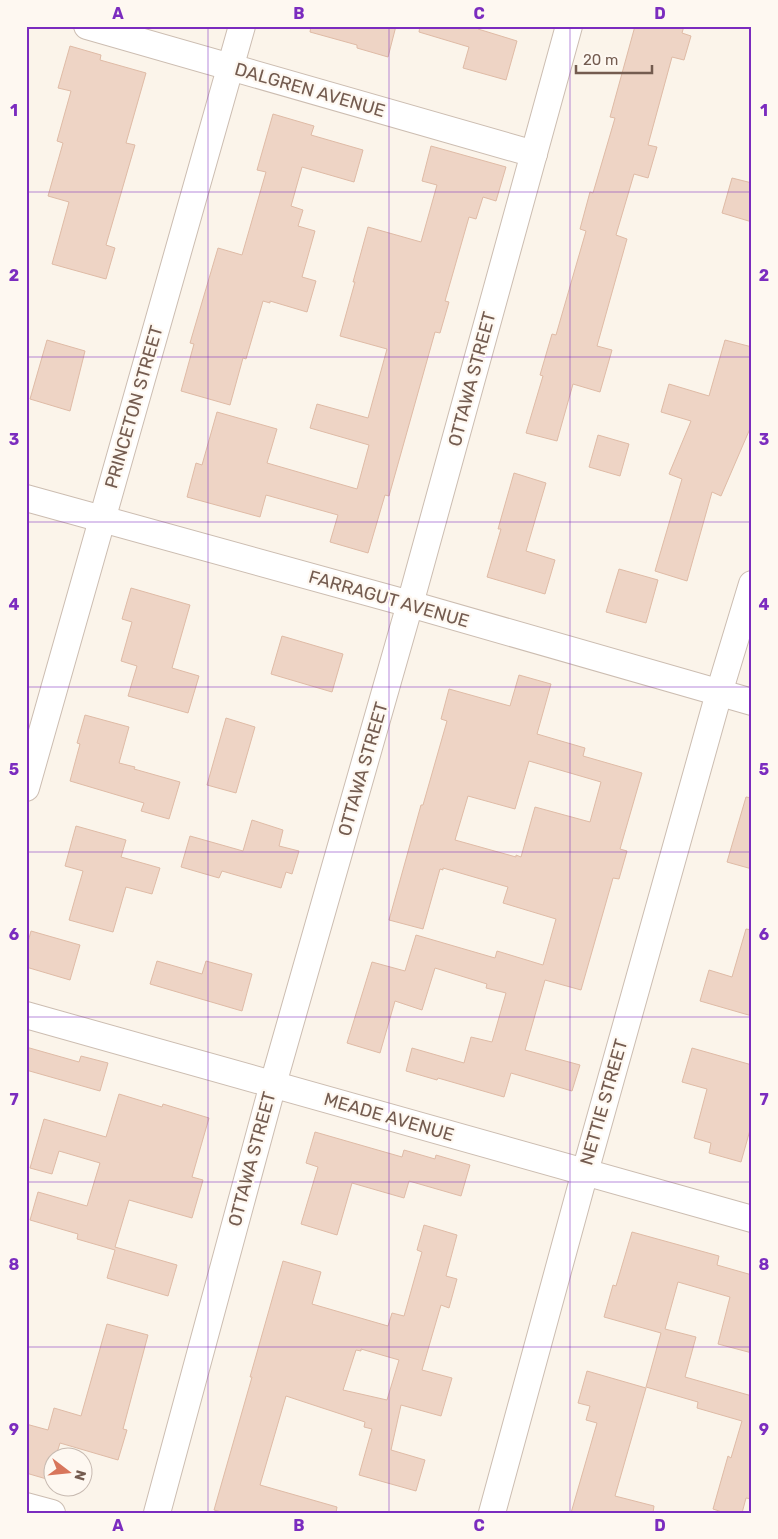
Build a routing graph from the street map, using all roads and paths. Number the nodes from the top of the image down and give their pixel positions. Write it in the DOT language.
graph roads {
  1 [pos="87,26"];
  2 [pos="242,26"];
  3 [pos="570,26"];
  4 [pos="230,67"];
  5 [pos="534,154"];
  6 [pos="26,498"];
  7 [pos="102,520"];
  8 [pos="752,584"];
  9 [pos="410,604"];
  10 [pos="719,693"];
  11 [pos="752,702"];
  12 [pos="26,788"];
  13 [pos="26,1014"];
  14 [pos="273,1084"];
  15 [pos="584,1172"];
  16 [pos="752,1219"];
  17 [pos="26,1506"];
  18 [pos="52,1513"];
  19 [pos="157,1513"];
  20 [pos="492,1513"];
  1 -- 4 [label="street, DALGREN AVENUE"];
  2 -- 4 [label="street, PRINCETON STREET"];
  3 -- 5 [label="street, OTTAWA STREET"];
  4 -- 5 [label="street, DALGREN AVENUE"];
  4 -- 7 [label="street, PRINCETON STREET"];
  5 -- 9 [label="street, OTTAWA STREET"];
  6 -- 7 [label="street, FARRAGUT AVENUE"];
  7 -- 9 [label="street, FARRAGUT AVENUE"];
  7 -- 12 [label="street, PRINCETON STREET"];
  8 -- 10 [label="street, NETTIE STREET"];
  9 -- 10 [label="street, FARRAGUT AVENUE"];
  9 -- 14 [label="street, OTTAWA STREET"];
  10 -- 11 [label="street, FARRAGUT AVENUE"];
  10 -- 15 [label="street, NETTIE STREET"];
  13 -- 14 [label="street, MEADE AVENUE"];
  14 -- 15 [label="street, MEADE AVENUE"];
  14 -- 19 [label="street, OTTAWA STREET"];
  15 -- 16 [label="street, MEADE AVENUE"];
  15 -- 20 [label="street, NETTIE STREET"];
  17 -- 18 [label="street"];
}
